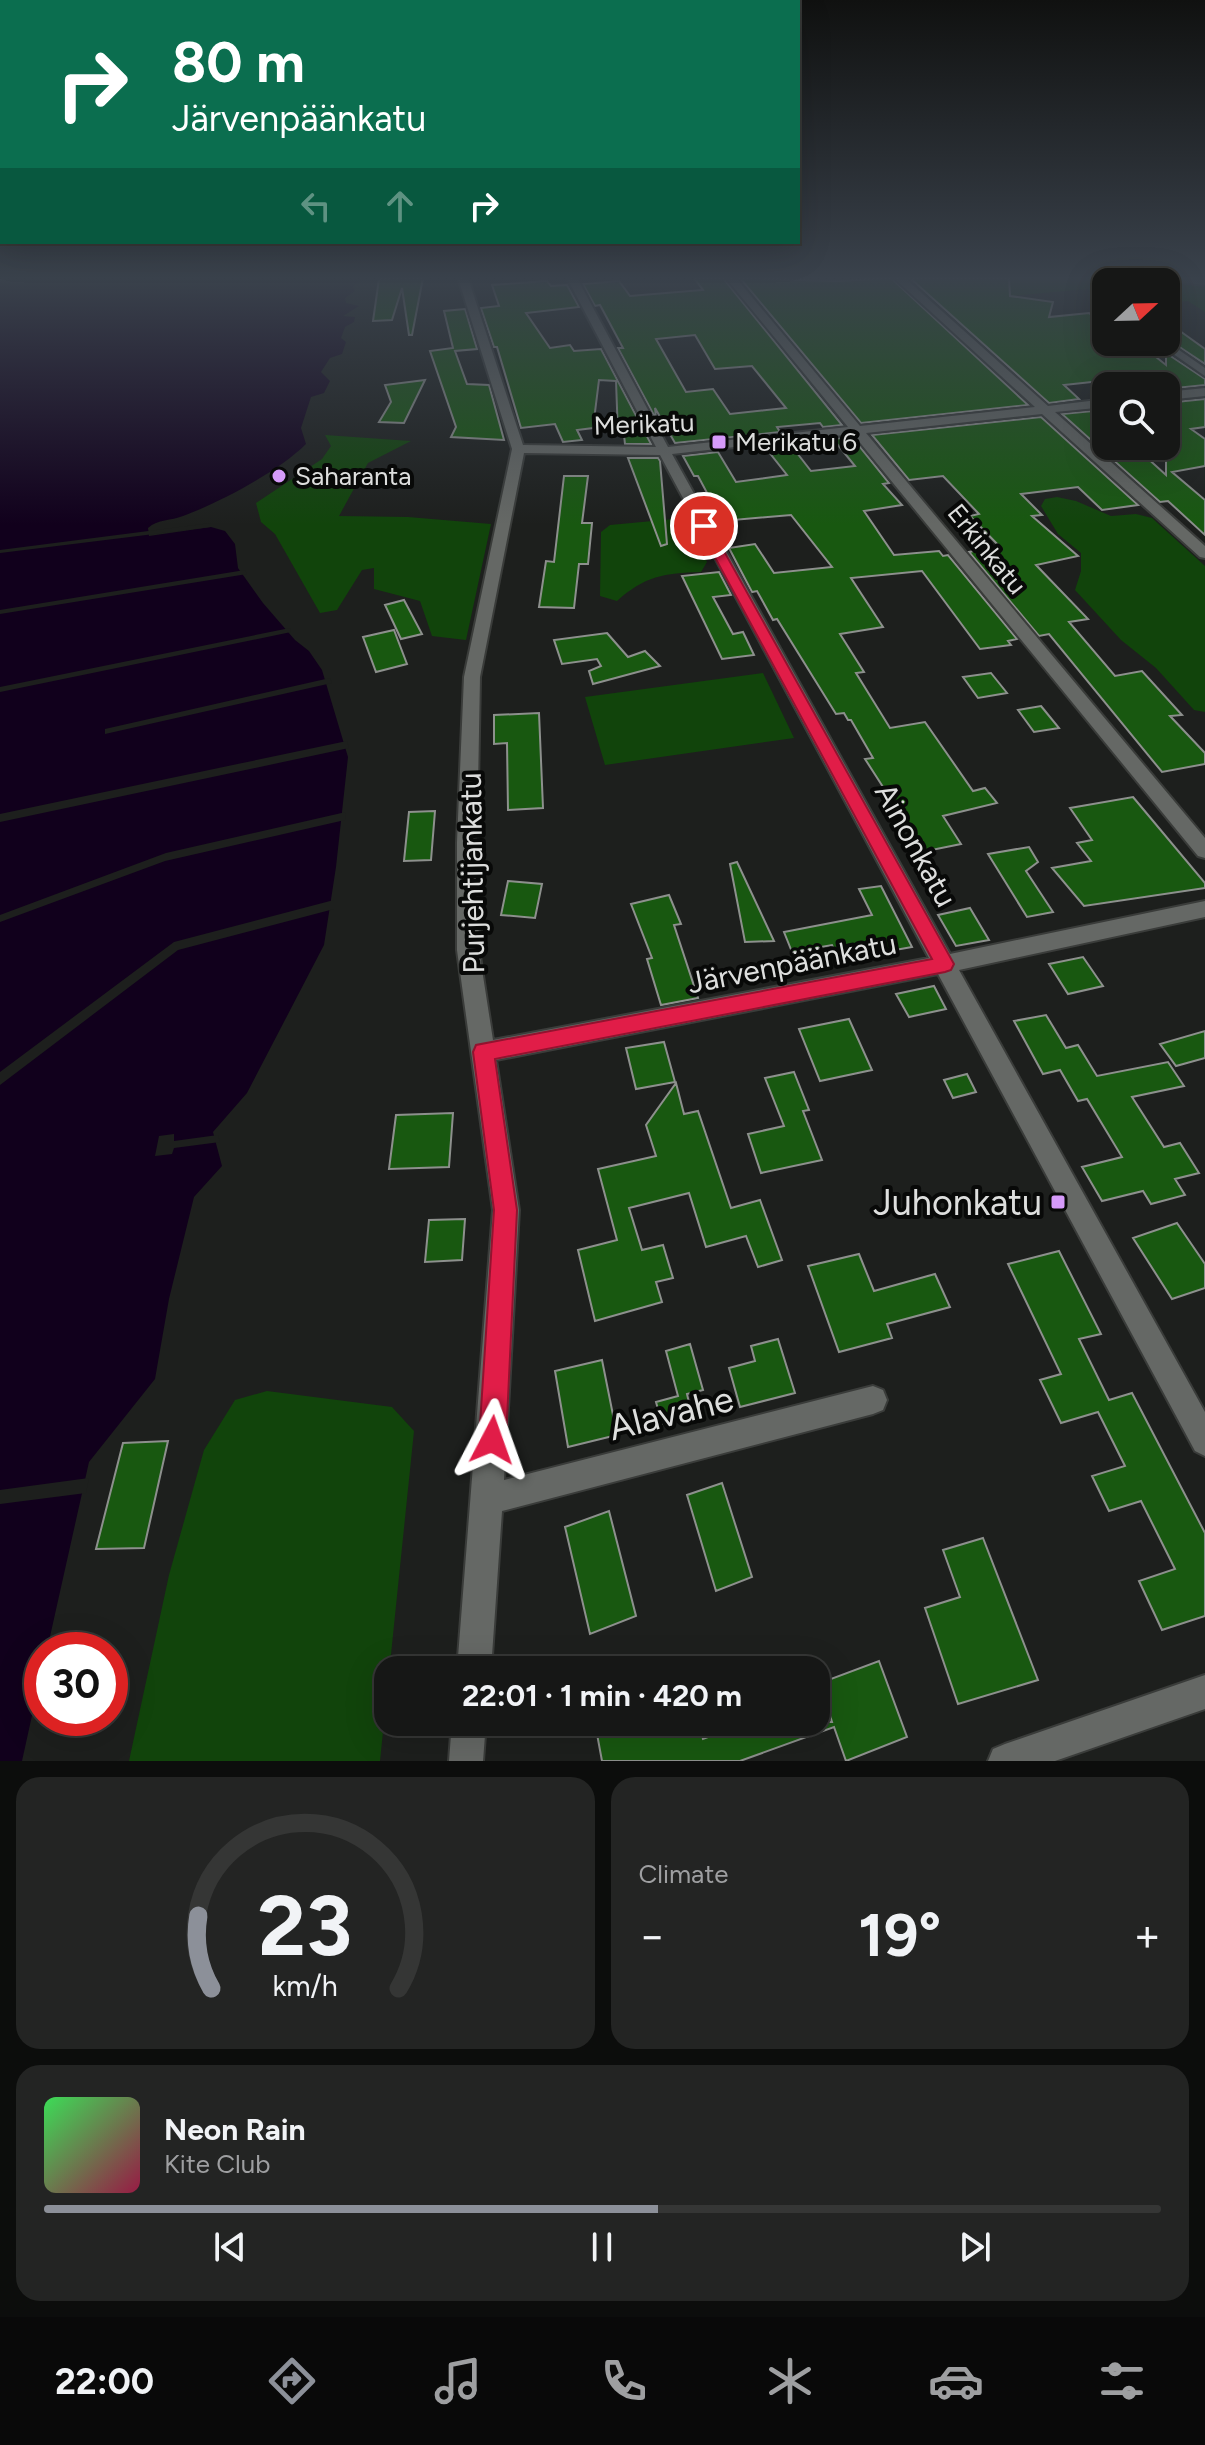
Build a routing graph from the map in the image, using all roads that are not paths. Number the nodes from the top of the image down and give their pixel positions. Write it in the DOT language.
graph roads {
  1 [pos="489,360"];
  2 [pos="616,360"];
  3 [pos="800,360"];
  4 [pos="989,360"];
  5 [pos="1187,360"];
  6 [pos="1205,373"];
  7 [pos="1205,392"];
  8 [pos="1180,395"];
  9 [pos="1092,405"];
  10 [pos="1044,410"];
  11 [pos="858,429"];
  12 [pos="518,449"];
  13 [pos="665,451"];
  14 [pos="1205,554"];
  15 [pos="1205,851"];
  16 [pos="1205,909"];
  17 [pos="945,964"];
  18 [pos="483,1052"];
  19 [pos="873,1400"];
  20 [pos="1205,1441"];
  21 [pos="488,1499"];
  22 [pos="475,1656"];
  23 [pos="1205,1692"];
  24 [pos="468,1736"];
  25 [pos="466,1761"];
  26 [pos="1005,1761"];
  1 -- 12 [label="street, Purjehtijankatu"];
  2 -- 13 [label="street, Ainonkatu"];
  3 -- 11 [label="street, Erkinkatu"];
  4 -- 10 [label="street"];
  5 -- 6 [label="street"];
  7 -- 8 [label="street"];
  9 -- 10 [label="street, Merikatu"];
  10 -- 11 [label="street, Merikatu"];
  10 -- 14 [label="street"];
  11 -- 13 [label="street, Merikatu"];
  11 -- 15 [label="street, Erkinkatu"];
  12 -- 13 [label="street, Merikatu"];
  12 -- 18 [label="street, Purjehtijankatu"];
  13 -- 17 [label="street, Ainonkatu"];
  16 -- 17 [label="street, Järvenpäänkatu"];
  17 -- 18 [label="street, Järvenpäänkatu"];
  17 -- 20 [label="street, Ainonkatu"];
  18 -- 21 [label="street, Purjehtijankatu"];
  19 -- 21 [label="street, Alavahe"];
  21 -- 22 [label="street, Purjehtijankatu"];
  23 -- 26 [label="street"];
  24 -- 25 [label="street"];
}
